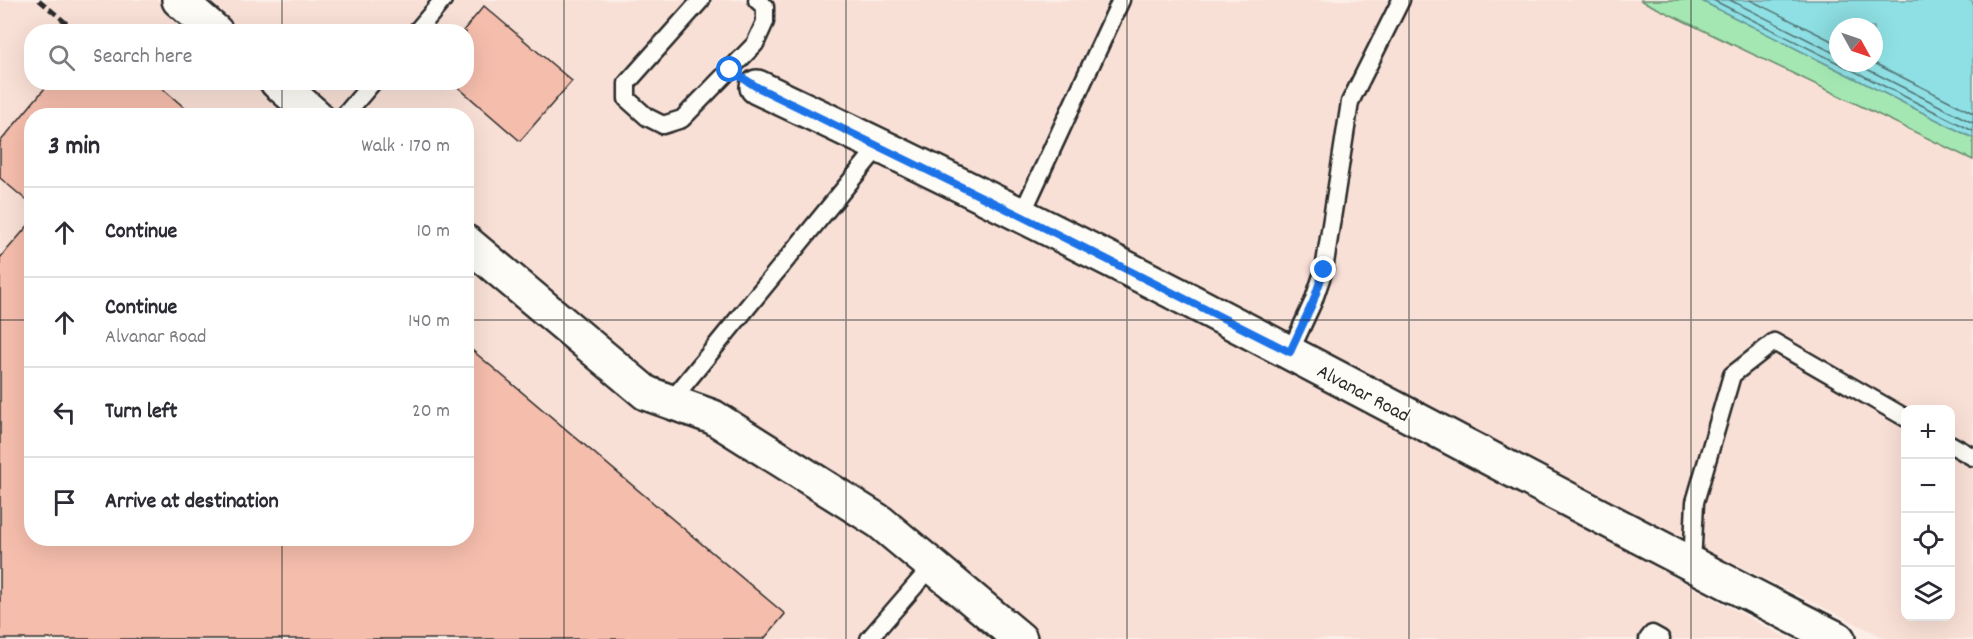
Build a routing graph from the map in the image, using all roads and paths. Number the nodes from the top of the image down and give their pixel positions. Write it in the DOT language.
graph roads {
  1 [pos="179,0"];
  2 [pos="443,0"];
  3 [pos="701,0"];
  4 [pos="757,0"];
  5 [pos="1121,0"];
  6 [pos="1401,0"];
  7 [pos="207,24"];
  8 [pos="423,24"];
  9 [pos="744,78"];
  10 [pos="286,90"];
  11 [pos="366,90"];
  12 [pos="307,108"];
  13 [pos="351,108"];
  14 [pos="880,145"];
  15 [pos="1021,216"];
  16 [pos="474,249"];
  17 [pos="1290,352"];
  18 [pos="670,402"];
  19 [pos="1901,416"];
  20 [pos="1955,447"];
  21 [pos="1973,457"];
  22 [pos="933,565"];
  23 [pos="1692,566"];
  24 [pos="869,639"];
  25 [pos="1020,639"];
  26 [pos="1648,639"];
  27 [pos="1661,639"];
  28 [pos="1838,639"];
  1 -- 7 [label="street"];
  2 -- 8 [label="lane"];
  3 -- 9 [label="lane"];
  4 -- 9 [label="lane"];
  5 -- 15 [label="lane"];
  6 -- 17 [label="lane"];
  9 -- 14 [label="street, Alvanar Road"];
  10 -- 12 [label="street"];
  11 -- 13 [label="lane"];
  14 -- 15 [label="street, Alvanar Road"];
  14 -- 18 [label="lane"];
  15 -- 17 [label="street, Alvanar Road"];
  16 -- 18 [label="street"];
  17 -- 23 [label="street, Alvanar Road"];
  18 -- 22 [label="street"];
  19 -- 23 [label="lane"];
  20 -- 21 [label="lane"];
  22 -- 24 [label="lane"];
  22 -- 25 [label="street"];
  23 -- 28 [label="street, Alvanar Road"];
  26 -- 27 [label="lane"];
}
